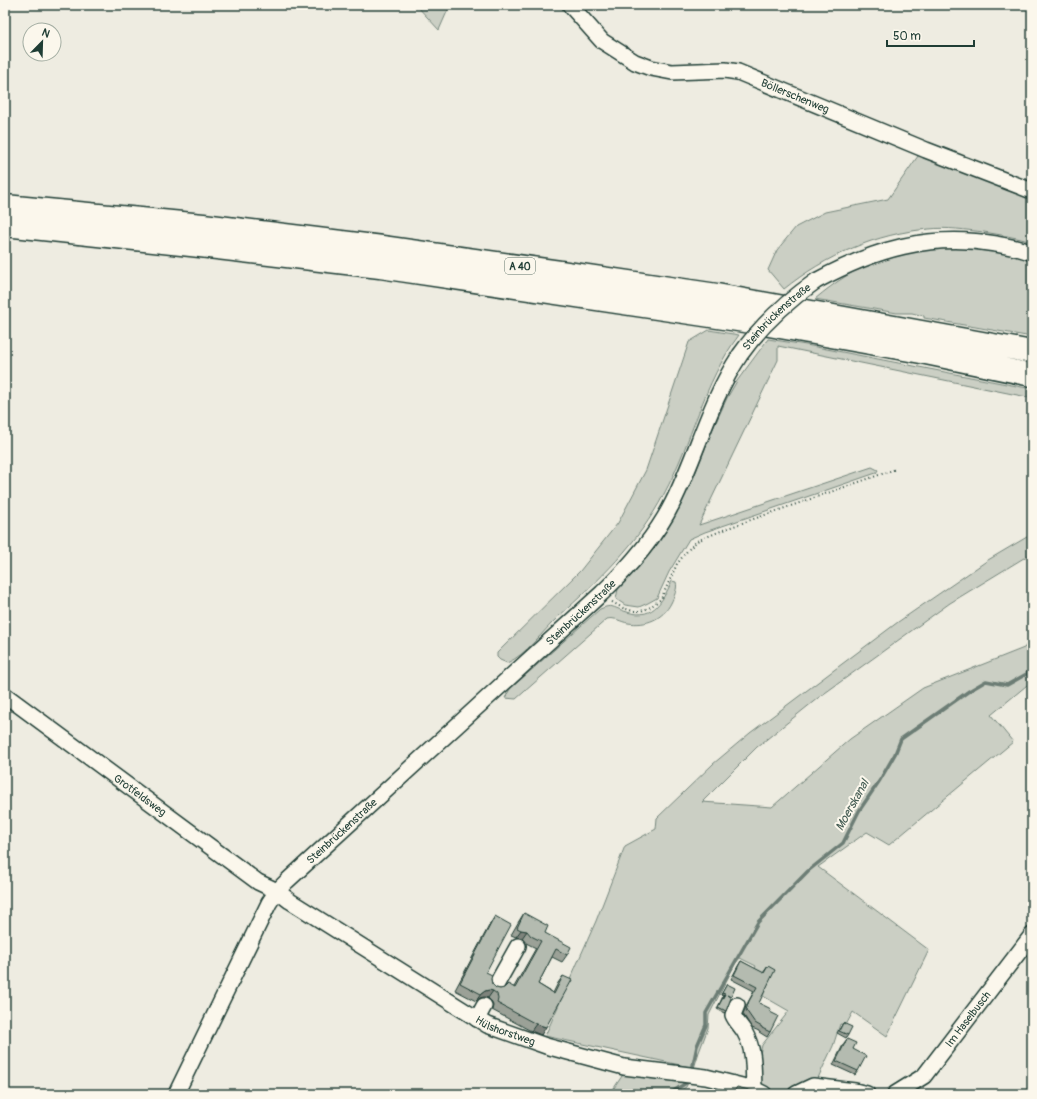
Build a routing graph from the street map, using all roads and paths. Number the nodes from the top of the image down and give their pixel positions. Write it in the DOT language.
graph roads {
  1 [pos="570,5"];
  2 [pos="1032,191"];
  3 [pos="5,206"];
  4 [pos="5,225"];
  5 [pos="1032,253"];
  6 [pos="1032,352"];
  7 [pos="1032,375"];
  8 [pos="896,470"];
  9 [pos="602,593"];
  10 [pos="5,696"];
  11 [pos="277,891"];
  12 [pos="1032,935"];
  13 [pos="518,946"];
  14 [pos="495,987"];
  15 [pos="737,1005"];
  16 [pos="484,1006"];
  17 [pos="477,1019"];
  18 [pos="759,1091"];
  19 [pos="176,1094"];
  20 [pos="796,1094"];
  21 [pos="867,1094"];
  22 [pos="895,1094"];
  1 -- 2 [label="street, Böllerschenweg"];
  3 -- 6 [label="highway, A 40"];
  4 -- 7 [label="highway, A 40"];
  5 -- 9 [label="street, Steinbrückenstraße, bridge"];
  8 -- 9 [label="path"];
  9 -- 11 [label="street, Steinbrückenstraße"];
  10 -- 11 [label="street, Grotfeldsweg"];
  11 -- 17 [label="street, Hülshorstweg"];
  11 -- 19 [label="street, Steinbrückenstraße"];
  12 -- 22 [label="street, Im Haselbusch"];
  13 -- 14 [label="street"];
  15 -- 18 [label="street"];
  16 -- 17 [label="street"];
  17 -- 18 [label="street, Hülshorstweg"];
  20 -- 21 [label="street"];
}
